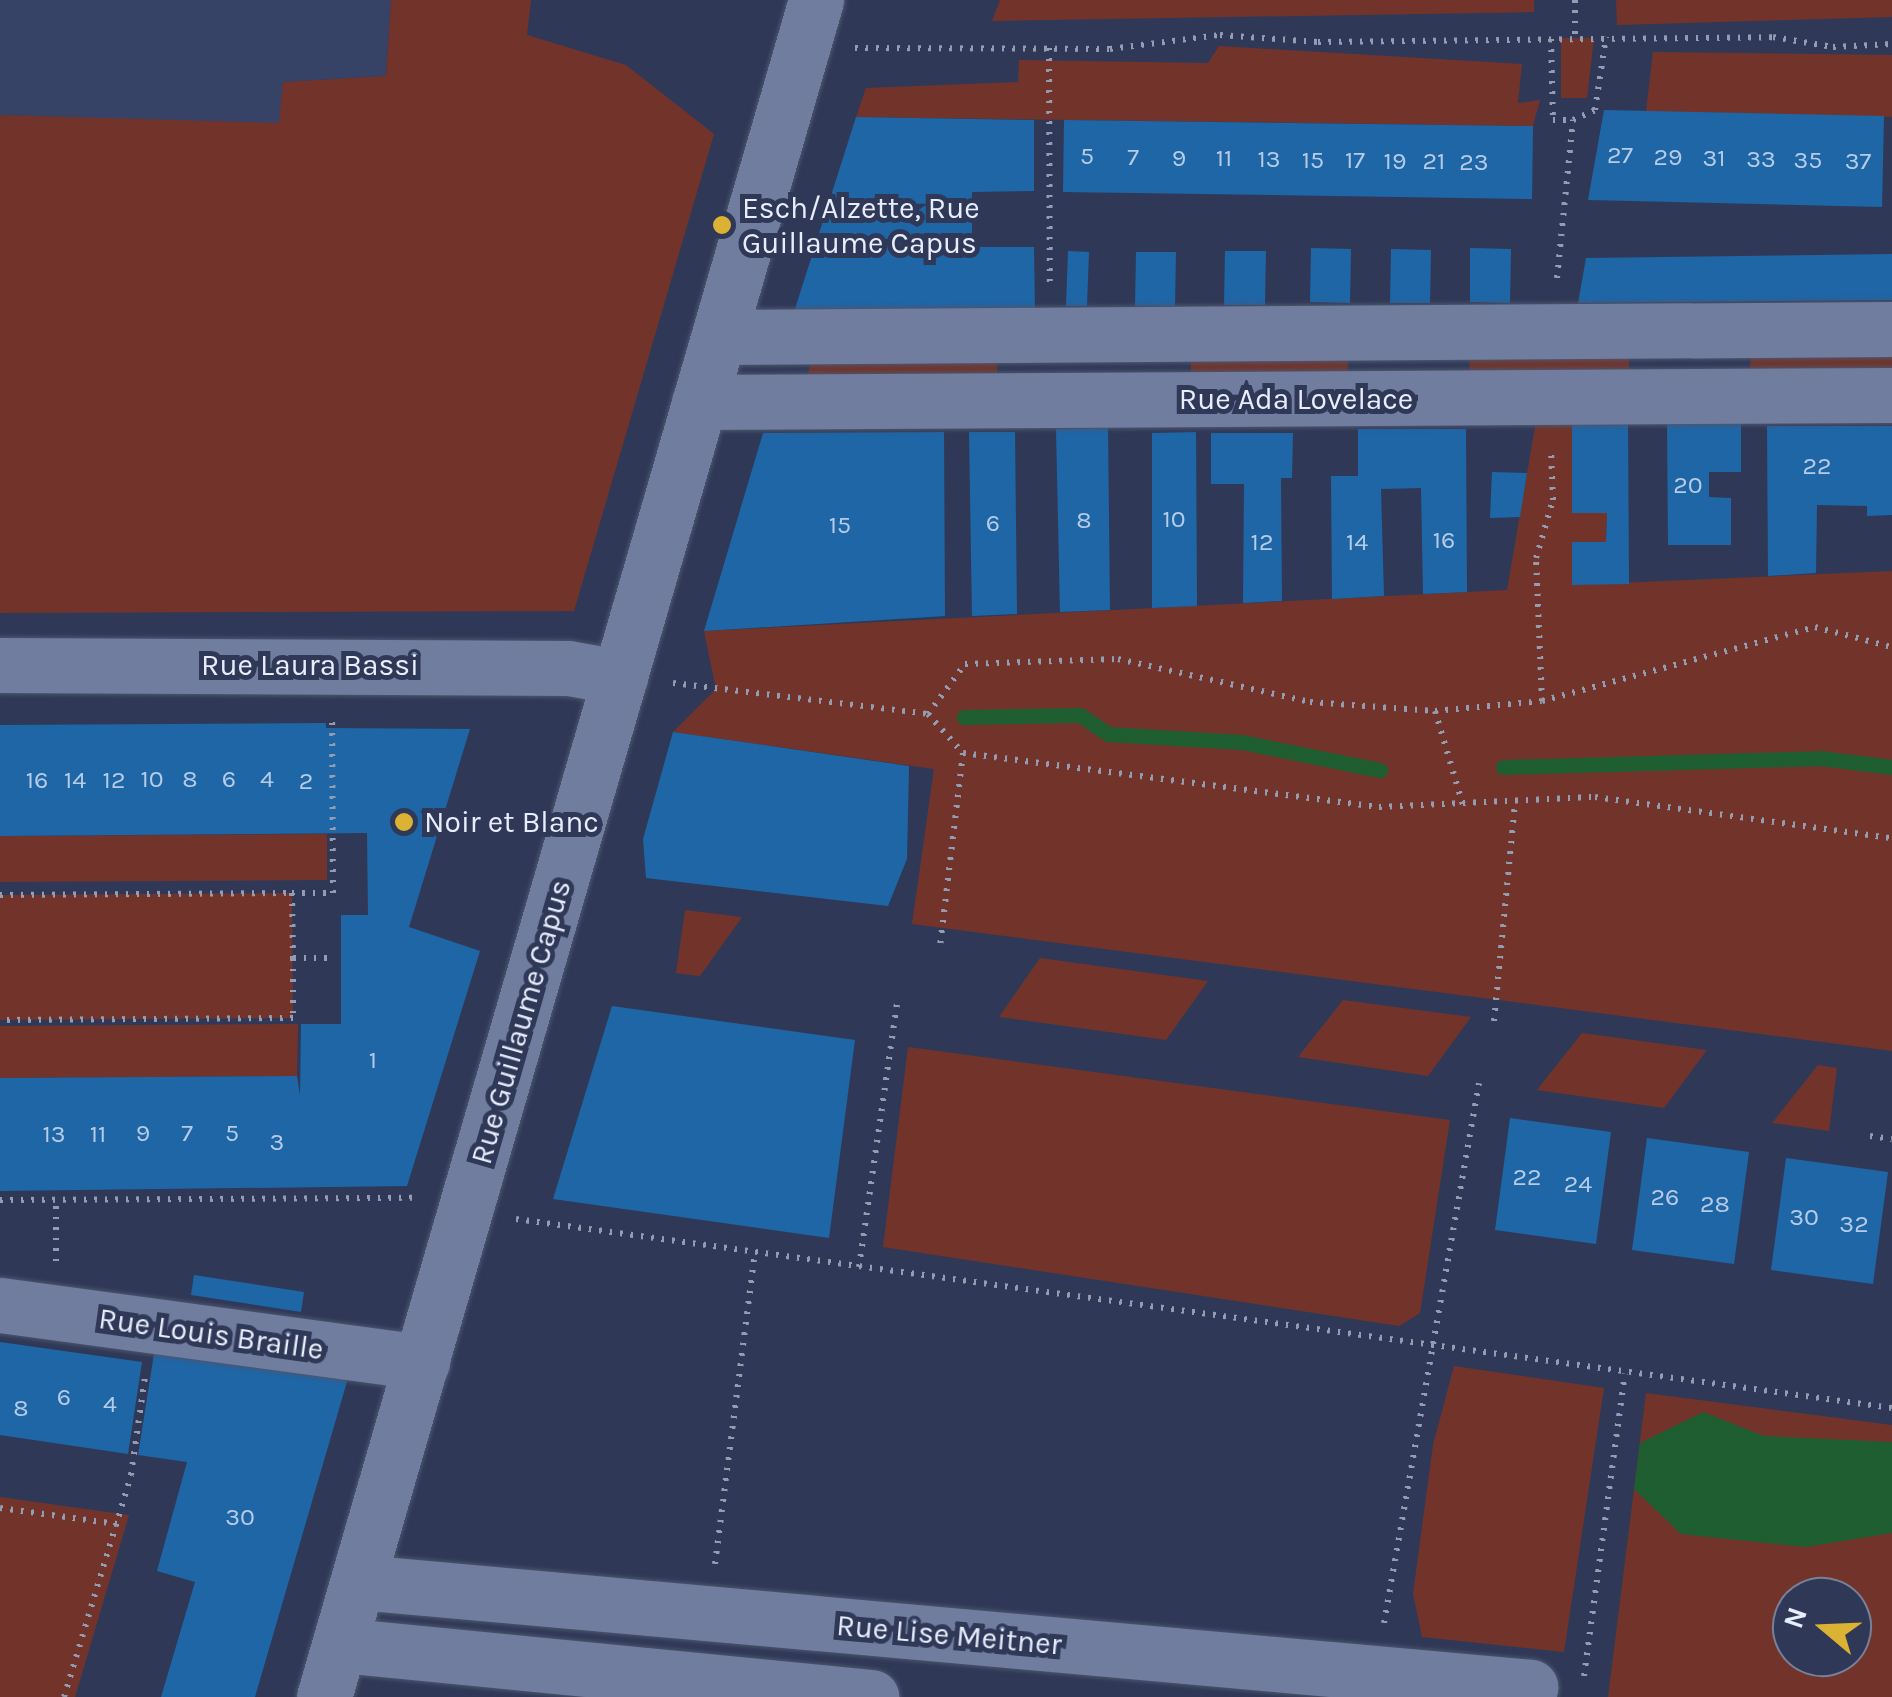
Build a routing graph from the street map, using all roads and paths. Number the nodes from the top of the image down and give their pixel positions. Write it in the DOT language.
graph roads {
  1 [pos="1574,0"];
  2 [pos="809,24"];
  3 [pos="1606,37"];
  4 [pos="1575,38"];
  5 [pos="1551,39"];
  6 [pos="1892,44"];
  7 [pos="1049,48"];
  8 [pos="1573,120"];
  9 [pos="1892,329"];
  10 [pos="1552,332"];
  11 [pos="1051,334"];
  12 [pos="718,337"];
  13 [pos="1892,395"];
  14 [pos="1550,397"];
  15 [pos="700,402"];
  16 [pos="1892,647"];
  17 [pos="332,664"];
  18 [pos="0,665"];
  19 [pos="620,677"];
  20 [pos="1542,701"];
  21 [pos="1434,711"];
  22 [pos="928,714"];
  23 [pos="963,753"];
  24 [pos="1515,804"];
  25 [pos="1464,808"];
  26 [pos="1892,838"];
  27 [pos="292,893"];
  28 [pos="0,895"];
  29 [pos="940,945"];
  30 [pos="293,958"];
  31 [pos="334,958"];
  32 [pos="896,1003"];
  33 [pos="0,1020"];
  34 [pos="1494,1020"];
  35 [pos="1479,1083"];
  36 [pos="1870,1136"];
  37 [pos="1892,1139"];
  38 [pos="0,1200"];
  39 [pos="468,1205"];
  40 [pos="755,1252"];
  41 [pos="860,1267"];
  42 [pos="0,1305"];
  43 [pos="1438,1347"];
  44 [pos="422,1362"];
  45 [pos="1625,1374"];
  46 [pos="144,1383"];
  47 [pos="1892,1408"];
  48 [pos="0,1508"];
  49 [pos="117,1524"];
  50 [pos="358,1582"];
  51 [pos="708,1614"];
  52 [pos="340,1645"];
  53 [pos="1376,1673"];
  54 [pos="64,1697"];
  55 [pos="324,1697"];
  56 [pos="871,1697"];
  57 [pos="1528,1697"];
  58 [pos="1581,1697"];
  1 -- 4 [label="path"];
  2 -- 7 [label="path"];
  2 -- 12 [label="street, Rue Guillaume Capus"];
  3 -- 4 [label="path"];
  3 -- 6 [label="path"];
  3 -- 8 [label="path"];
  4 -- 5 [label="path"];
  5 -- 7 [label="path"];
  5 -- 8 [label="path"];
  7 -- 11 [label="path"];
  8 -- 10 [label="path"];
  9 -- 10 [label="street"];
  10 -- 11 [label="street"];
  11 -- 12 [label="street"];
  12 -- 15 [label="street, Rue Guillaume Capus"];
  13 -- 14 [label="street, Rue Ada Lovelace"];
  14 -- 15 [label="street, Rue Ada Lovelace"];
  14 -- 20 [label="path"];
  15 -- 19 [label="street, Rue Guillaume Capus"];
  16 -- 20 [label="path"];
  17 -- 18 [label="street, Rue Laura Bassi"];
  17 -- 19 [label="street, Rue Laura Bassi"];
  17 -- 27 [label="path"];
  19 -- 22 [label="path"];
  19 -- 39 [label="street, Rue Guillaume Capus"];
  20 -- 21 [label="path"];
  21 -- 22 [label="path"];
  21 -- 25 [label="path"];
  22 -- 23 [label="path"];
  23 -- 25 [label="path"];
  23 -- 29 [label="path"];
  24 -- 25 [label="path"];
  24 -- 26 [label="path"];
  24 -- 34 [label="path"];
  27 -- 28 [label="path"];
  27 -- 30 [label="path"];
  30 -- 31 [label="path"];
  30 -- 33 [label="path"];
  32 -- 41 [label="path"];
  35 -- 43 [label="path"];
  36 -- 37 [label="path"];
  38 -- 39 [label="path"];
  39 -- 40 [label="path"];
  39 -- 44 [label="street, Rue Guillaume Capus"];
  40 -- 41 [label="path"];
  40 -- 51 [label="path"];
  41 -- 43 [label="path"];
  42 -- 44 [label="street, Rue Louis Braille"];
  43 -- 45 [label="path"];
  43 -- 53 [label="path"];
  44 -- 50 [label="street, Rue Guillaume Capus"];
  45 -- 47 [label="path"];
  45 -- 58 [label="path"];
  46 -- 49 [label="path"];
  48 -- 49 [label="path"];
  49 -- 54 [label="path"];
  50 -- 51 [label="street, Rue Lise Meitner"];
  50 -- 52 [label="street, Rue Guillaume Capus"];
  51 -- 53 [label="street, Rue Lise Meitner"];
  52 -- 55 [label="street, Rue Guillaume Capus"];
  52 -- 56 [label="street"];
  53 -- 57 [label="street, Rue Lise Meitner"];
}
